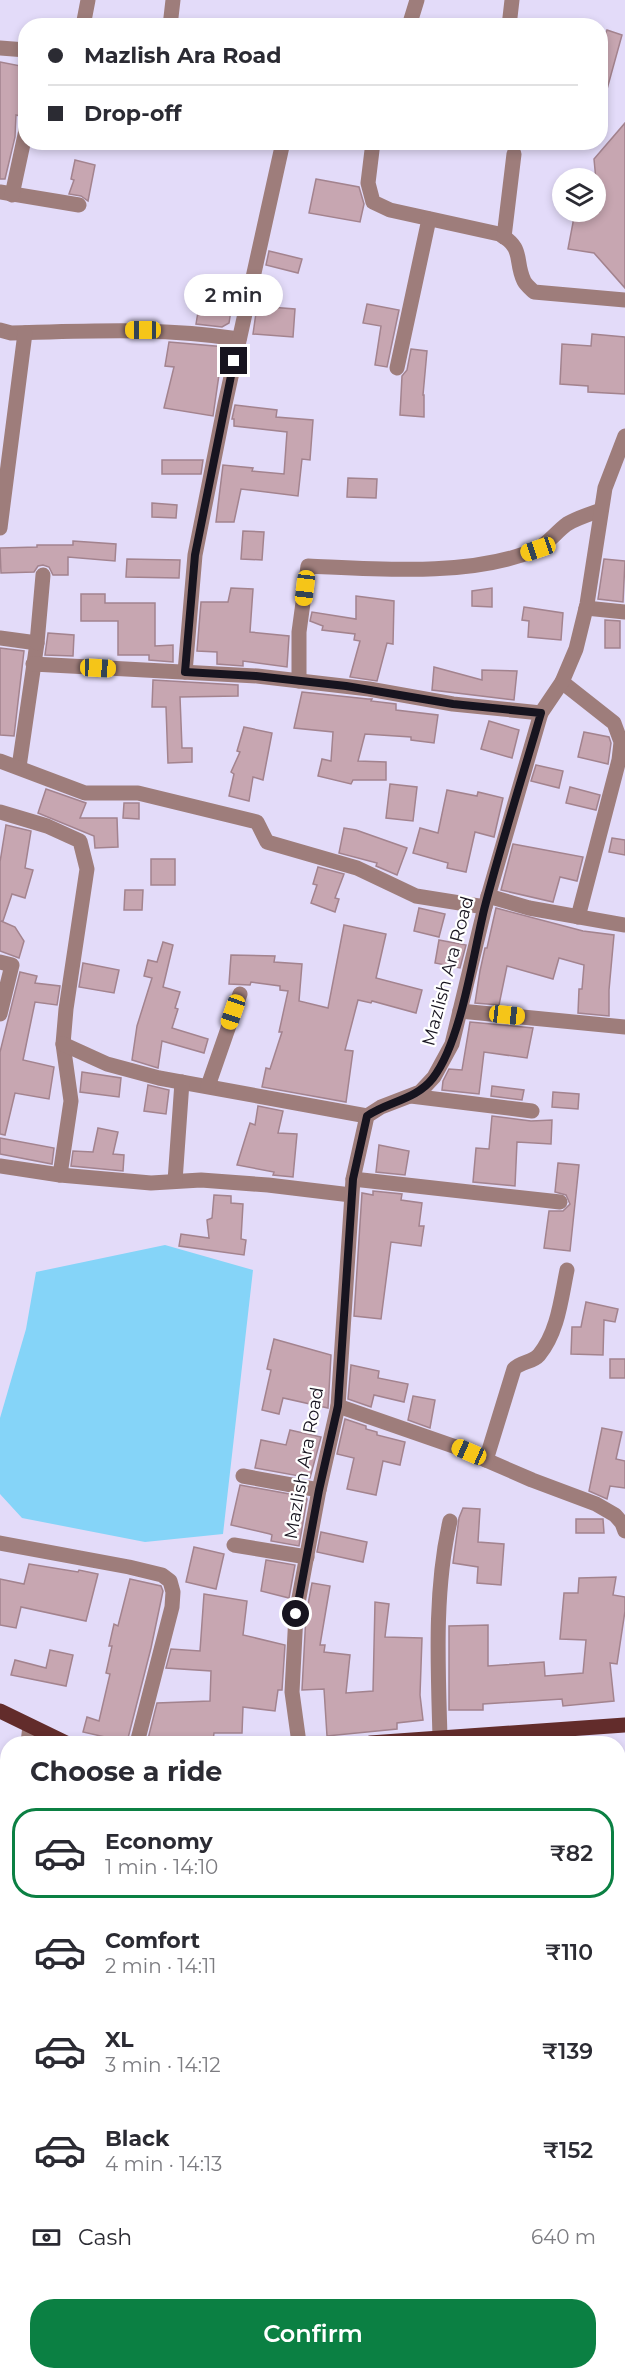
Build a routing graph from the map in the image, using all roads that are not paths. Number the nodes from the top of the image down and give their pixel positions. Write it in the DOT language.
graph roads {
  1 [pos="88,0"];
  2 [pos="173,0"];
  3 [pos="417,0"];
  4 [pos="512,0"];
  5 [pos="85,18"];
  6 [pos="171,18"];
  7 [pos="411,18"];
  8 [pos="510,18"];
  9 [pos="0,48"];
  10 [pos="18,49"];
  11 [pos="20,150"];
  12 [pos="281,150"];
  13 [pos="372,150"];
  14 [pos="514,154"];
  15 [pos="6,194"];
  16 [pos="79,205"];
  17 [pos="429,219"];
  18 [pos="504,237"];
  19 [pos="625,300"];
  20 [pos="0,330"];
  21 [pos="25,333"];
  22 [pos="239,339"];
  23 [pos="397,369"];
  24 [pos="625,436"];
  25 [pos="600,510"];
  26 [pos="0,528"];
  27 [pos="43,575"];
  28 [pos="586,608"];
  29 [pos="625,612"];
  30 [pos="0,638"];
  31 [pos="37,643"];
  32 [pos="33,664"];
  33 [pos="185,672"];
  34 [pos="299,681"];
  35 [pos="562,682"];
  36 [pos="541,713"];
  37 [pos="0,761"];
  38 [pos="19,766"];
  39 [pos="0,812"];
  40 [pos="487,901"];
  41 [pos="578,917"];
  42 [pos="625,925"];
  43 [pos="0,962"];
  44 [pos="240,994"];
  45 [pos="460,1011"];
  46 [pos="0,1014"];
  47 [pos="625,1028"];
  48 [pos="63,1044"];
  49 [pos="182,1082"];
  50 [pos="208,1086"];
  51 [pos="411,1096"];
  52 [pos="532,1111"];
  53 [pos="367,1116"];
  54 [pos="0,1166"];
  55 [pos="60,1175"];
  56 [pos="353,1179"];
  57 [pos="175,1181"];
  58 [pos="351,1195"];
  59 [pos="560,1202"];
  60 [pos="567,1270"];
  61 [pos="338,1406"];
  62 [pos="486,1460"];
  63 [pos="243,1476"];
  64 [pos="319,1490"];
  65 [pos="450,1521"];
  66 [pos="625,1531"];
  67 [pos="0,1543"];
  68 [pos="234,1545"];
  69 [pos="307,1557"];
  70 [pos="0,1711"];
  71 [pos="625,1725"];
  72 [pos="30,1726"];
  73 [pos="29,1736"];
  74 [pos="51,1736"];
  75 [pos="139,1736"];
  76 [pos="298,1736"];
  77 [pos="440,1736"];
  78 [pos="455,1736"];
  1 -- 5 [label="street"];
  2 -- 6 [label="street"];
  3 -- 7 [label="street"];
  4 -- 8 [label="street"];
  9 -- 10 [label="street"];
  11 -- 15 [label="street"];
  12 -- 22 [label="street"];
  13 -- 17 [label="street"];
  14 -- 18 [label="street"];
  15 -- 16 [label="street"];
  17 -- 18 [label="street"];
  17 -- 23 [label="street"];
  18 -- 19 [label="street"];
  20 -- 21 [label="street"];
  21 -- 22 [label="street"];
  21 -- 26 [label="street"];
  22 -- 33 [label="street"];
  24 -- 25 [label="street, Mazlish Ara Road"];
  25 -- 28 [label="street, Mazlish Ara Road"];
  25 -- 34 [label="street"];
  27 -- 31 [label="street"];
  28 -- 29 [label="street"];
  28 -- 35 [label="street, Mazlish Ara Road"];
  30 -- 31 [label="street"];
  31 -- 32 [label="street"];
  32 -- 33 [label="street"];
  32 -- 38 [label="street"];
  33 -- 34 [label="street"];
  34 -- 36 [label="street"];
  35 -- 36 [label="street, Mazlish Ara Road"];
  35 -- 41 [label="street"];
  36 -- 40 [label="street, Mazlish Ara Road"];
  37 -- 38 [label="street"];
  38 -- 40 [label="street"];
  39 -- 48 [label="street"];
  40 -- 41 [label="street"];
  40 -- 45 [label="street, Mazlish Ara Road"];
  41 -- 42 [label="street"];
  43 -- 46 [label="street"];
  44 -- 50 [label="street"];
  45 -- 47 [label="street"];
  45 -- 51 [label="street, Mazlish Ara Road"];
  48 -- 49 [label="street"];
  48 -- 55 [label="street"];
  49 -- 50 [label="street"];
  49 -- 57 [label="street"];
  50 -- 53 [label="street"];
  51 -- 52 [label="street"];
  51 -- 53 [label="street, Mazlish Ara Road"];
  53 -- 56 [label="street, Mazlish Ara Road"];
  54 -- 55 [label="street"];
  55 -- 57 [label="street"];
  56 -- 58 [label="street, Mazlish Ara Road"];
  56 -- 59 [label="street"];
  57 -- 58 [label="street"];
  58 -- 61 [label="street, Mazlish Ara Road"];
  60 -- 62 [label="street"];
  61 -- 62 [label="street"];
  61 -- 64 [label="street, Mazlish Ara Road"];
  62 -- 66 [label="street"];
  63 -- 64 [label="street"];
  64 -- 69 [label="street, Mazlish Ara Road"];
  65 -- 77 [label="street"];
  67 -- 75 [label="street"];
  68 -- 69 [label="street"];
  69 -- 76 [label="street, Mazlish Ara Road"];
  70 -- 72 [label="main road"];
  71 -- 78 [label="main road"];
  72 -- 73 [label="street"];
  72 -- 74 [label="main road"];
}
